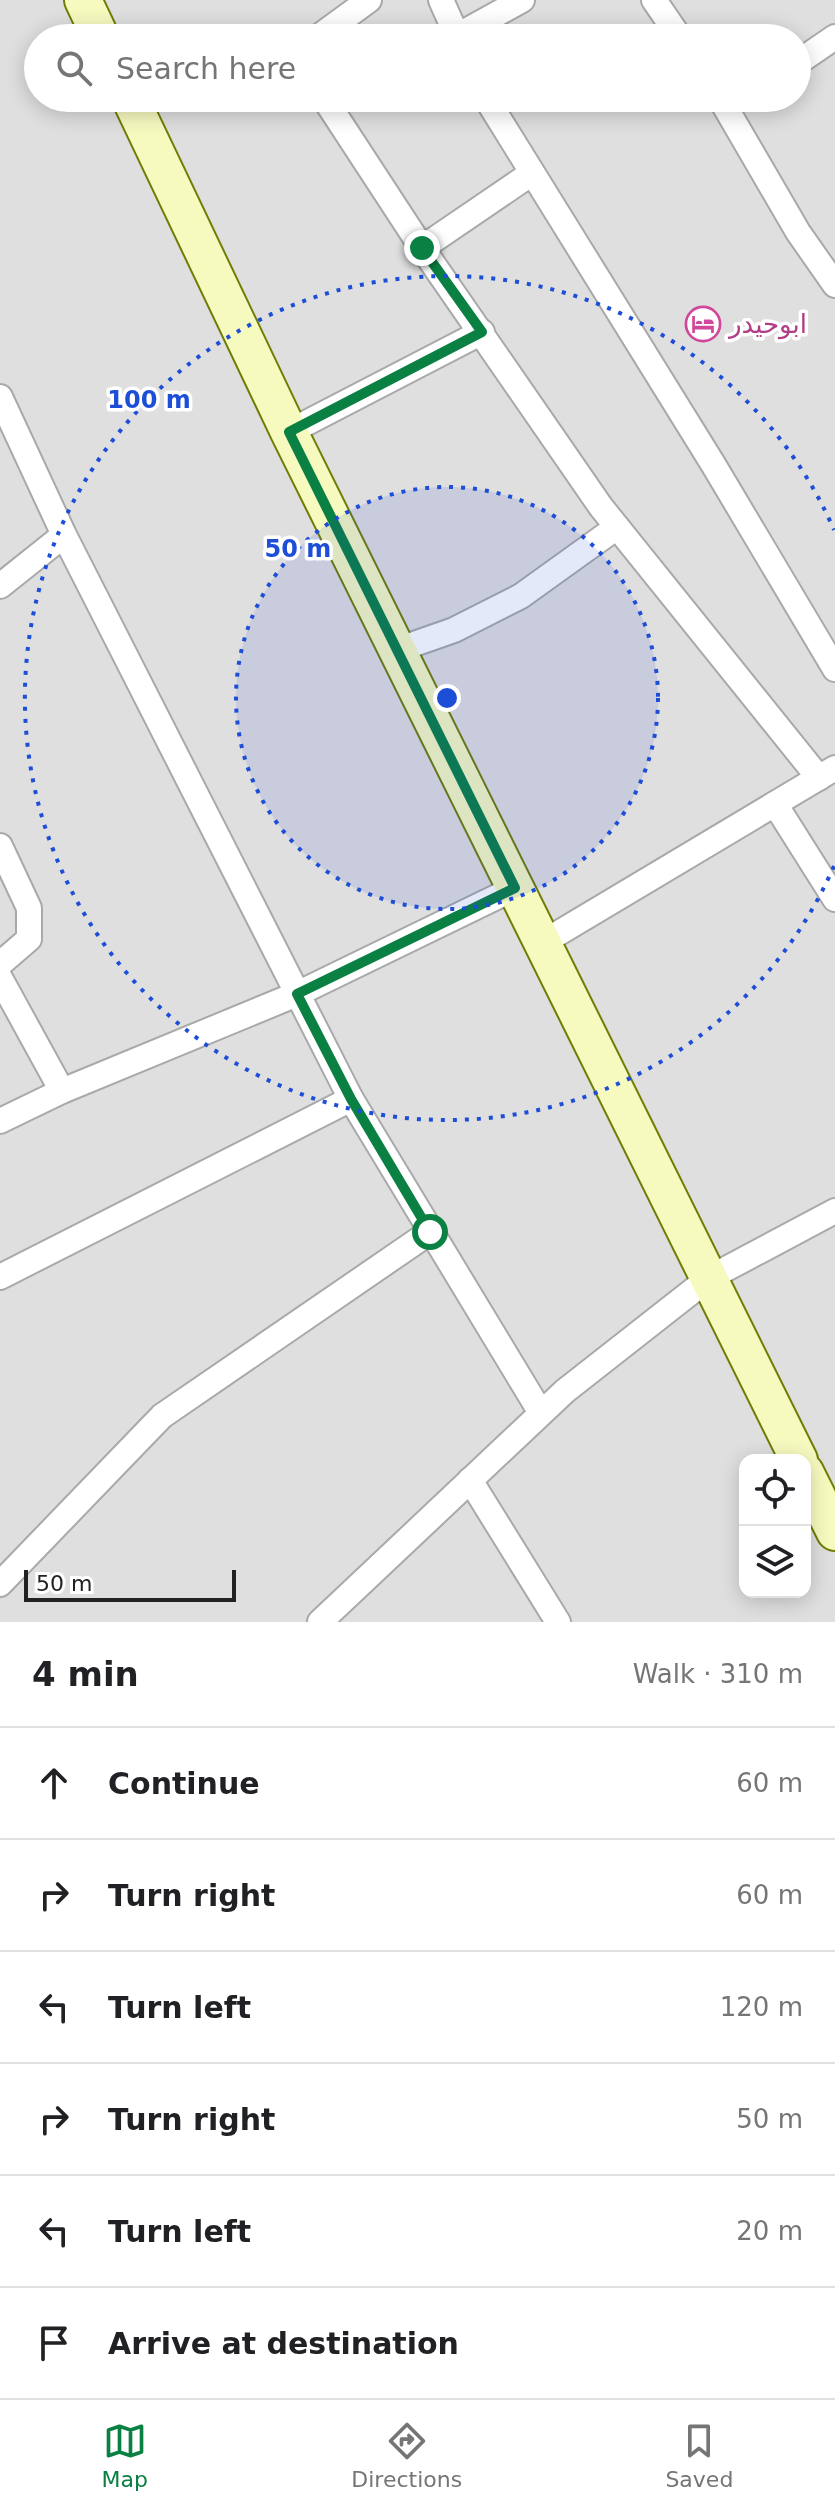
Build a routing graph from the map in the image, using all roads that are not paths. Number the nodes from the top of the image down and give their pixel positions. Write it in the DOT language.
graph roads {
  1 [pos="83,0"];
  2 [pos="369,0"];
  3 [pos="441,0"];
  4 [pos="522,0"];
  5 [pos="654,0"];
  6 [pos="94,24"];
  7 [pos="336,24"];
  8 [pos="452,24"];
  9 [pos="480,24"];
  10 [pos="670,24"];
  11 [pos="835,37"];
  12 [pos="811,53"];
  13 [pos="137,112"];
  14 [pos="333,112"];
  15 [pos="495,112"];
  16 [pos="736,112"];
  17 [pos="532,173"];
  18 [pos="422,248"];
  19 [pos="835,285"];
  20 [pos="482,332"];
  21 [pos="0,397"];
  22 [pos="289,432"];
  23 [pos="617,527"];
  24 [pos="64,535"];
  25 [pos="0,586"];
  26 [pos="397,650"];
  27 [pos="835,669"];
  28 [pos="827,773"];
  29 [pos="775,804"];
  30 [pos="0,846"];
  31 [pos="515,888"];
  32 [pos="835,899"];
  33 [pos="542,943"];
  34 [pos="0,964"];
  35 [pos="0,978"];
  36 [pos="297,994"];
  37 [pos="62,1091"];
  38 [pos="351,1099"];
  39 [pos="0,1121"];
  40 [pos="835,1211"];
  41 [pos="430,1232"];
  42 [pos="0,1277"];
  43 [pos="709,1278"];
  44 [pos="541,1413"];
  45 [pos="796,1454"];
  46 [pos="470,1480"];
  47 [pos="811,1484"];
  48 [pos="835,1532"];
  49 [pos="0,1584"];
  50 [pos="320,1622"];
  51 [pos="558,1622"];
  1 -- 6 [label="street"];
  2 -- 7 [label="street"];
  3 -- 8 [label="street"];
  4 -- 9 [label="street"];
  5 -- 10 [label="street"];
  11 -- 12 [label="street"];
  13 -- 22 [label="street"];
  14 -- 18 [label="street"];
  15 -- 17 [label="street"];
  16 -- 19 [label="street"];
  17 -- 18 [label="street"];
  17 -- 27 [label="street"];
  18 -- 20 [label="street"];
  20 -- 22 [label="street"];
  20 -- 23 [label="street"];
  21 -- 24 [label="street"];
  22 -- 26 [label="street"];
  23 -- 26 [label="street"];
  23 -- 28 [label="street"];
  24 -- 25 [label="street"];
  24 -- 36 [label="street"];
  26 -- 31 [label="street"];
  28 -- 29 [label="street"];
  29 -- 32 [label="street"];
  29 -- 33 [label="street"];
  30 -- 34 [label="street"];
  31 -- 33 [label="street"];
  31 -- 36 [label="street"];
  33 -- 43 [label="street"];
  35 -- 37 [label="street"];
  36 -- 37 [label="street"];
  36 -- 38 [label="street"];
  37 -- 39 [label="street"];
  38 -- 41 [label="street"];
  38 -- 42 [label="street"];
  40 -- 43 [label="street"];
  41 -- 44 [label="street"];
  41 -- 49 [label="street"];
  43 -- 44 [label="street"];
  43 -- 45 [label="street"];
  44 -- 46 [label="street"];
  46 -- 50 [label="street"];
  46 -- 51 [label="street"];
  47 -- 48 [label="street"];
}
